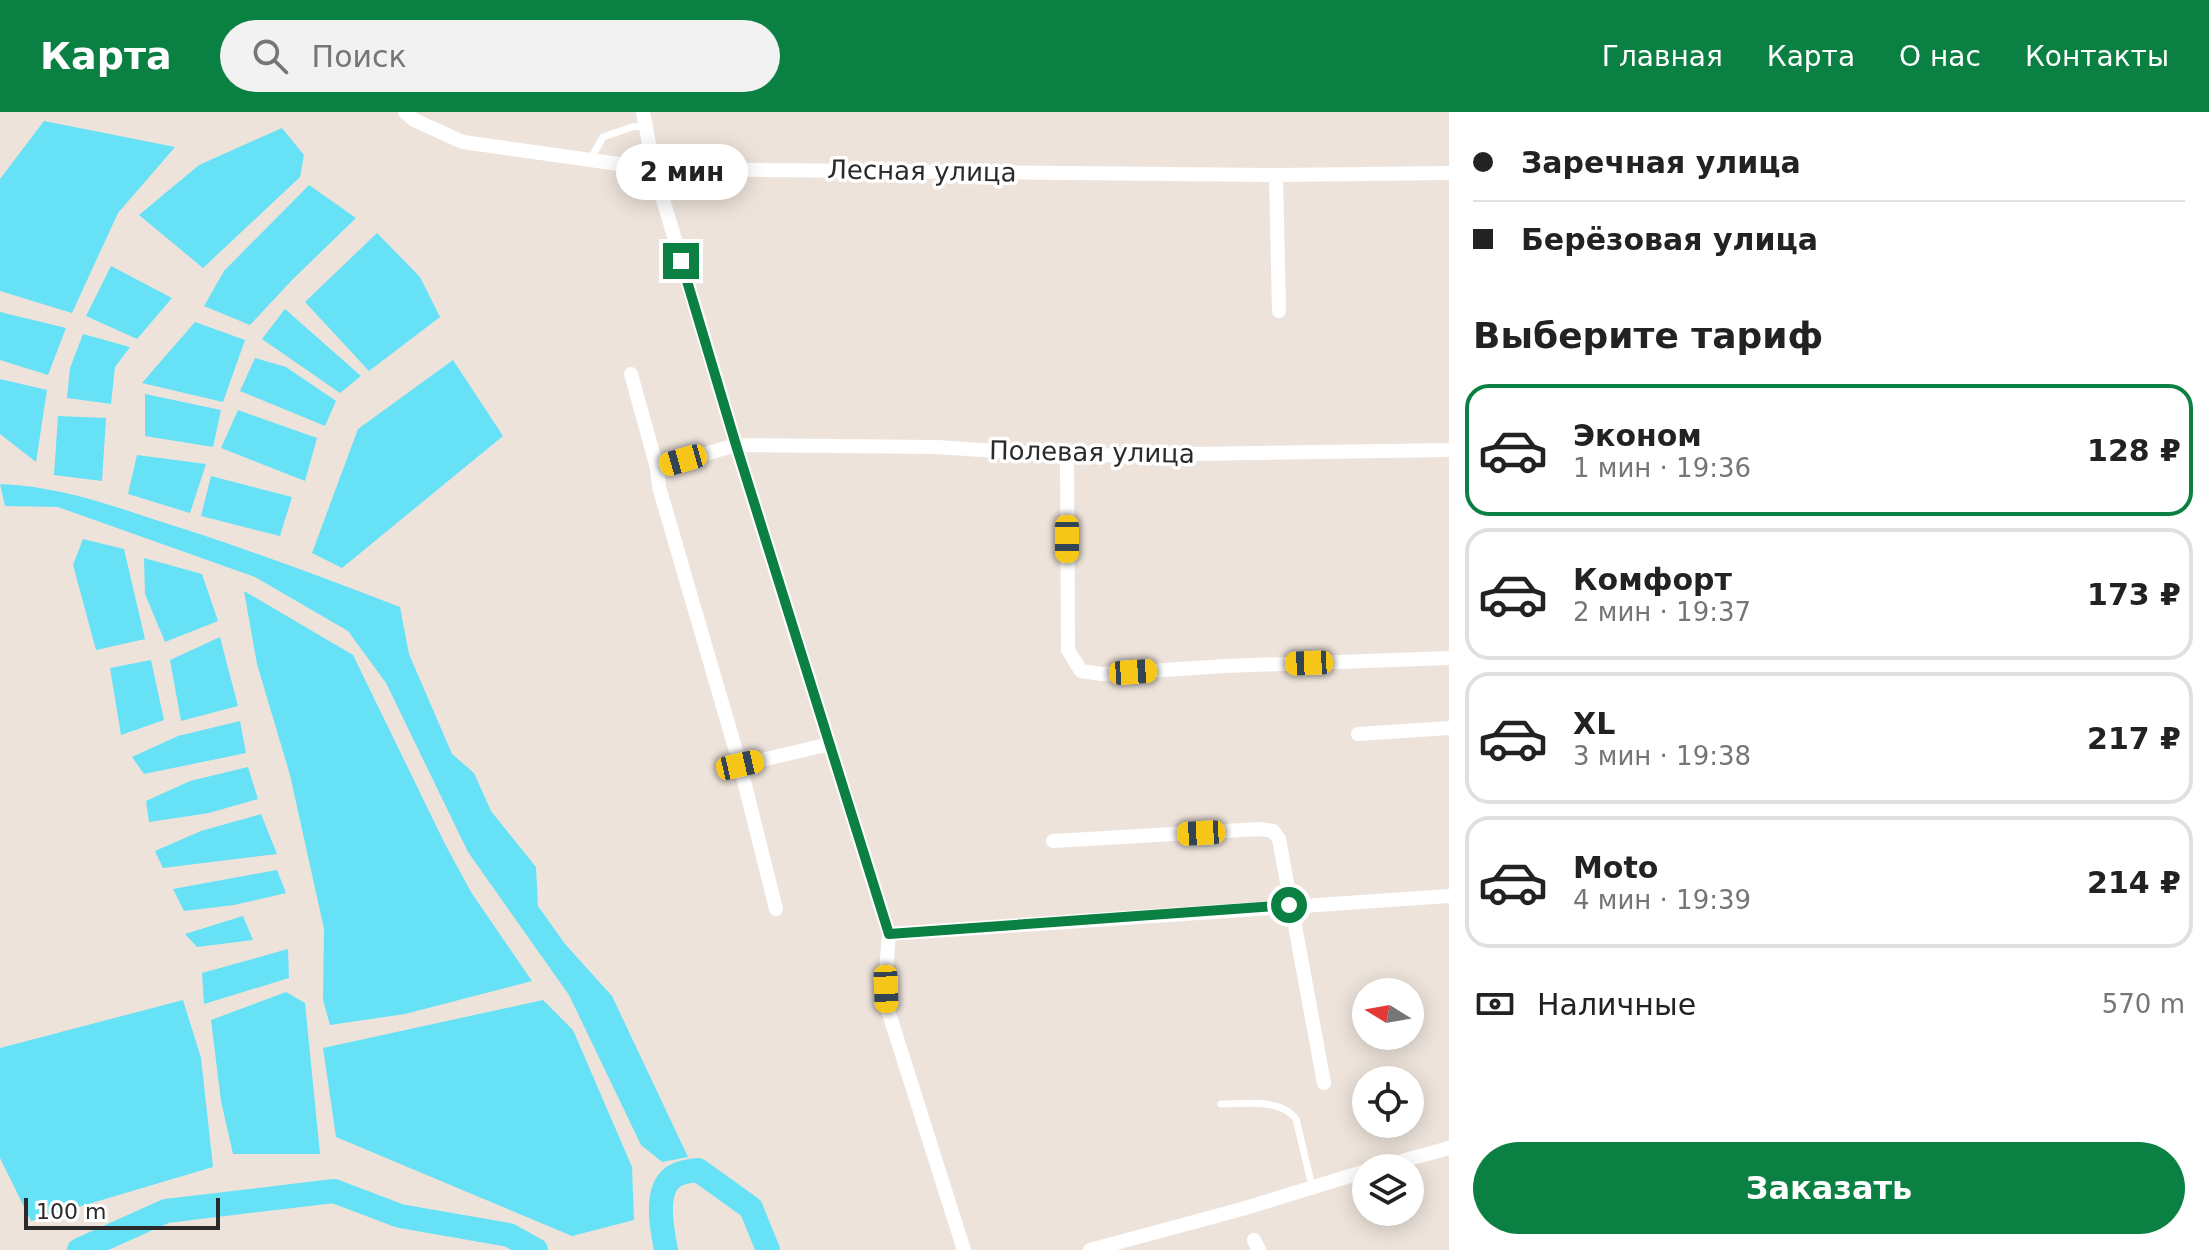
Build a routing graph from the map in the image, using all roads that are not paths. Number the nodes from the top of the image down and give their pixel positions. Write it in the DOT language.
graph roads {
  1 [pos="405,112"];
  2 [pos="644,119"];
  3 [pos="590,160"];
  4 [pos="654,169"];
  5 [pos="1449,173"];
  6 [pos="1276,175"];
  7 [pos="1279,311"];
  8 [pos="631,374"];
  9 [pos="736,445"];
  10 [pos="1449,450"];
  11 [pos="1067,456"];
  12 [pos="657,468"];
  13 [pos="1449,658"];
  14 [pos="1449,728"];
  15 [pos="1358,734"];
  16 [pos="830,744"];
  17 [pos="740,765"];
  18 [pos="1053,841"];
  19 [pos="1449,896"];
  20 [pos="1289,905"];
  21 [pos="776,909"];
  22 [pos="889,934"];
  23 [pos="1324,1083"];
  24 [pos="1221,1104"];
  25 [pos="1449,1148"];
  26 [pos="1424,1155"];
  27 [pos="1352,1175"];
  28 [pos="1312,1186"];
  29 [pos="964,1250"];
  30 [pos="1090,1250"];
  1 -- 3 [label="street, Лесная улица"];
  2 -- 3 [label="lane"];
  2 -- 4 [label="street"];
  3 -- 4 [label="street, Лесная улица"];
  4 -- 6 [label="street, Лесная улица"];
  4 -- 9 [label="street"];
  5 -- 6 [label="street, Лесная улица"];
  6 -- 7 [label="street"];
  8 -- 12 [label="street"];
  9 -- 11 [label="street, Полевая улица"];
  9 -- 12 [label="street, Полевая улица"];
  9 -- 16 [label="street"];
  10 -- 11 [label="street, Полевая улица"];
  11 -- 13 [label="street"];
  12 -- 17 [label="street"];
  14 -- 15 [label="street"];
  16 -- 17 [label="street"];
  16 -- 22 [label="street"];
  17 -- 21 [label="street"];
  18 -- 20 [label="street"];
  19 -- 20 [label="street"];
  20 -- 22 [label="street"];
  20 -- 23 [label="street"];
  22 -- 29 [label="street"];
  24 -- 28 [label="lane"];
  25 -- 26 [label="street"];
  27 -- 28 [label="street"];
  28 -- 30 [label="street"];
}
